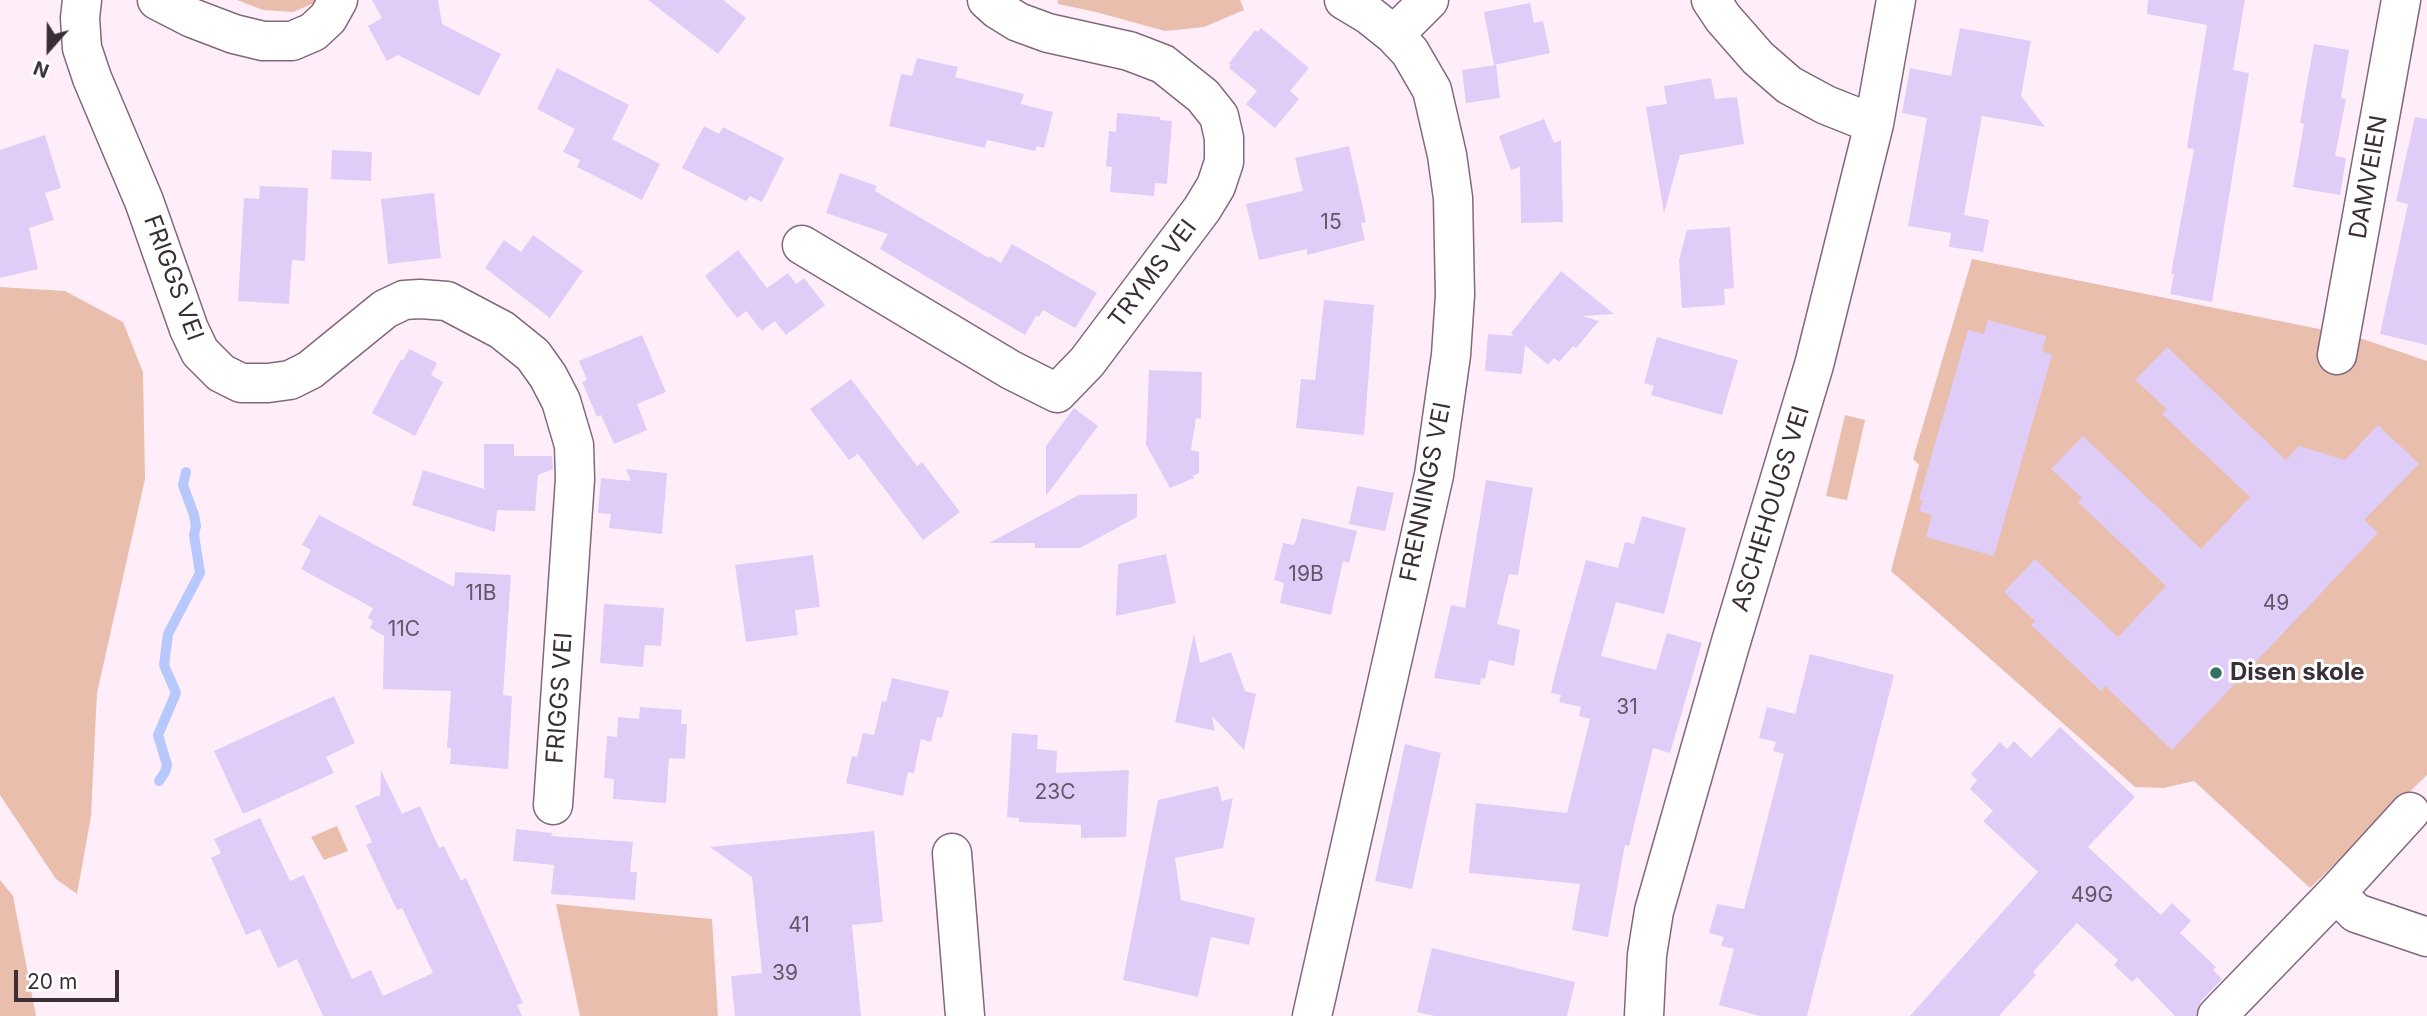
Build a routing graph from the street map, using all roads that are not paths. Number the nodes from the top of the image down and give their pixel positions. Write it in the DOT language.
graph roads {
  1 [pos="82,0"];
  2 [pos="157,0"];
  3 [pos="338,0"];
  4 [pos="987,0"];
  5 [pos="1344,0"];
  6 [pos="1429,0"];
  7 [pos="1711,0"];
  8 [pos="1896,0"];
  9 [pos="2401,0"];
  10 [pos="1394,35"];
  11 [pos="1874,124"];
  12 [pos="802,245"];
  13 [pos="2337,355"];
  14 [pos="552,805"];
  15 [pos="2410,812"];
  16 [pos="952,853"];
  17 [pos="2336,892"];
  18 [pos="2427,937"];
  19 [pos="965,1016"];
  20 [pos="1312,1016"];
  21 [pos="1644,1016"];
  22 [pos="2217,1016"];
  1 -- 14 [label="street, FRIGGS VEI"];
  2 -- 3 [label="street"];
  4 -- 12 [label="street, TRYMS VEI"];
  5 -- 10 [label="street, FRENNINGS VEI"];
  6 -- 10 [label="street"];
  7 -- 11 [label="street"];
  8 -- 11 [label="street, ASCHEHOUGS VEI"];
  9 -- 13 [label="street, DAMVEIEN"];
  10 -- 20 [label="street, FRENNINGS VEI"];
  11 -- 21 [label="street, ASCHEHOUGS VEI"];
  15 -- 17 [label="street"];
  16 -- 19 [label="street"];
  17 -- 18 [label="street"];
  17 -- 22 [label="street"];
}
